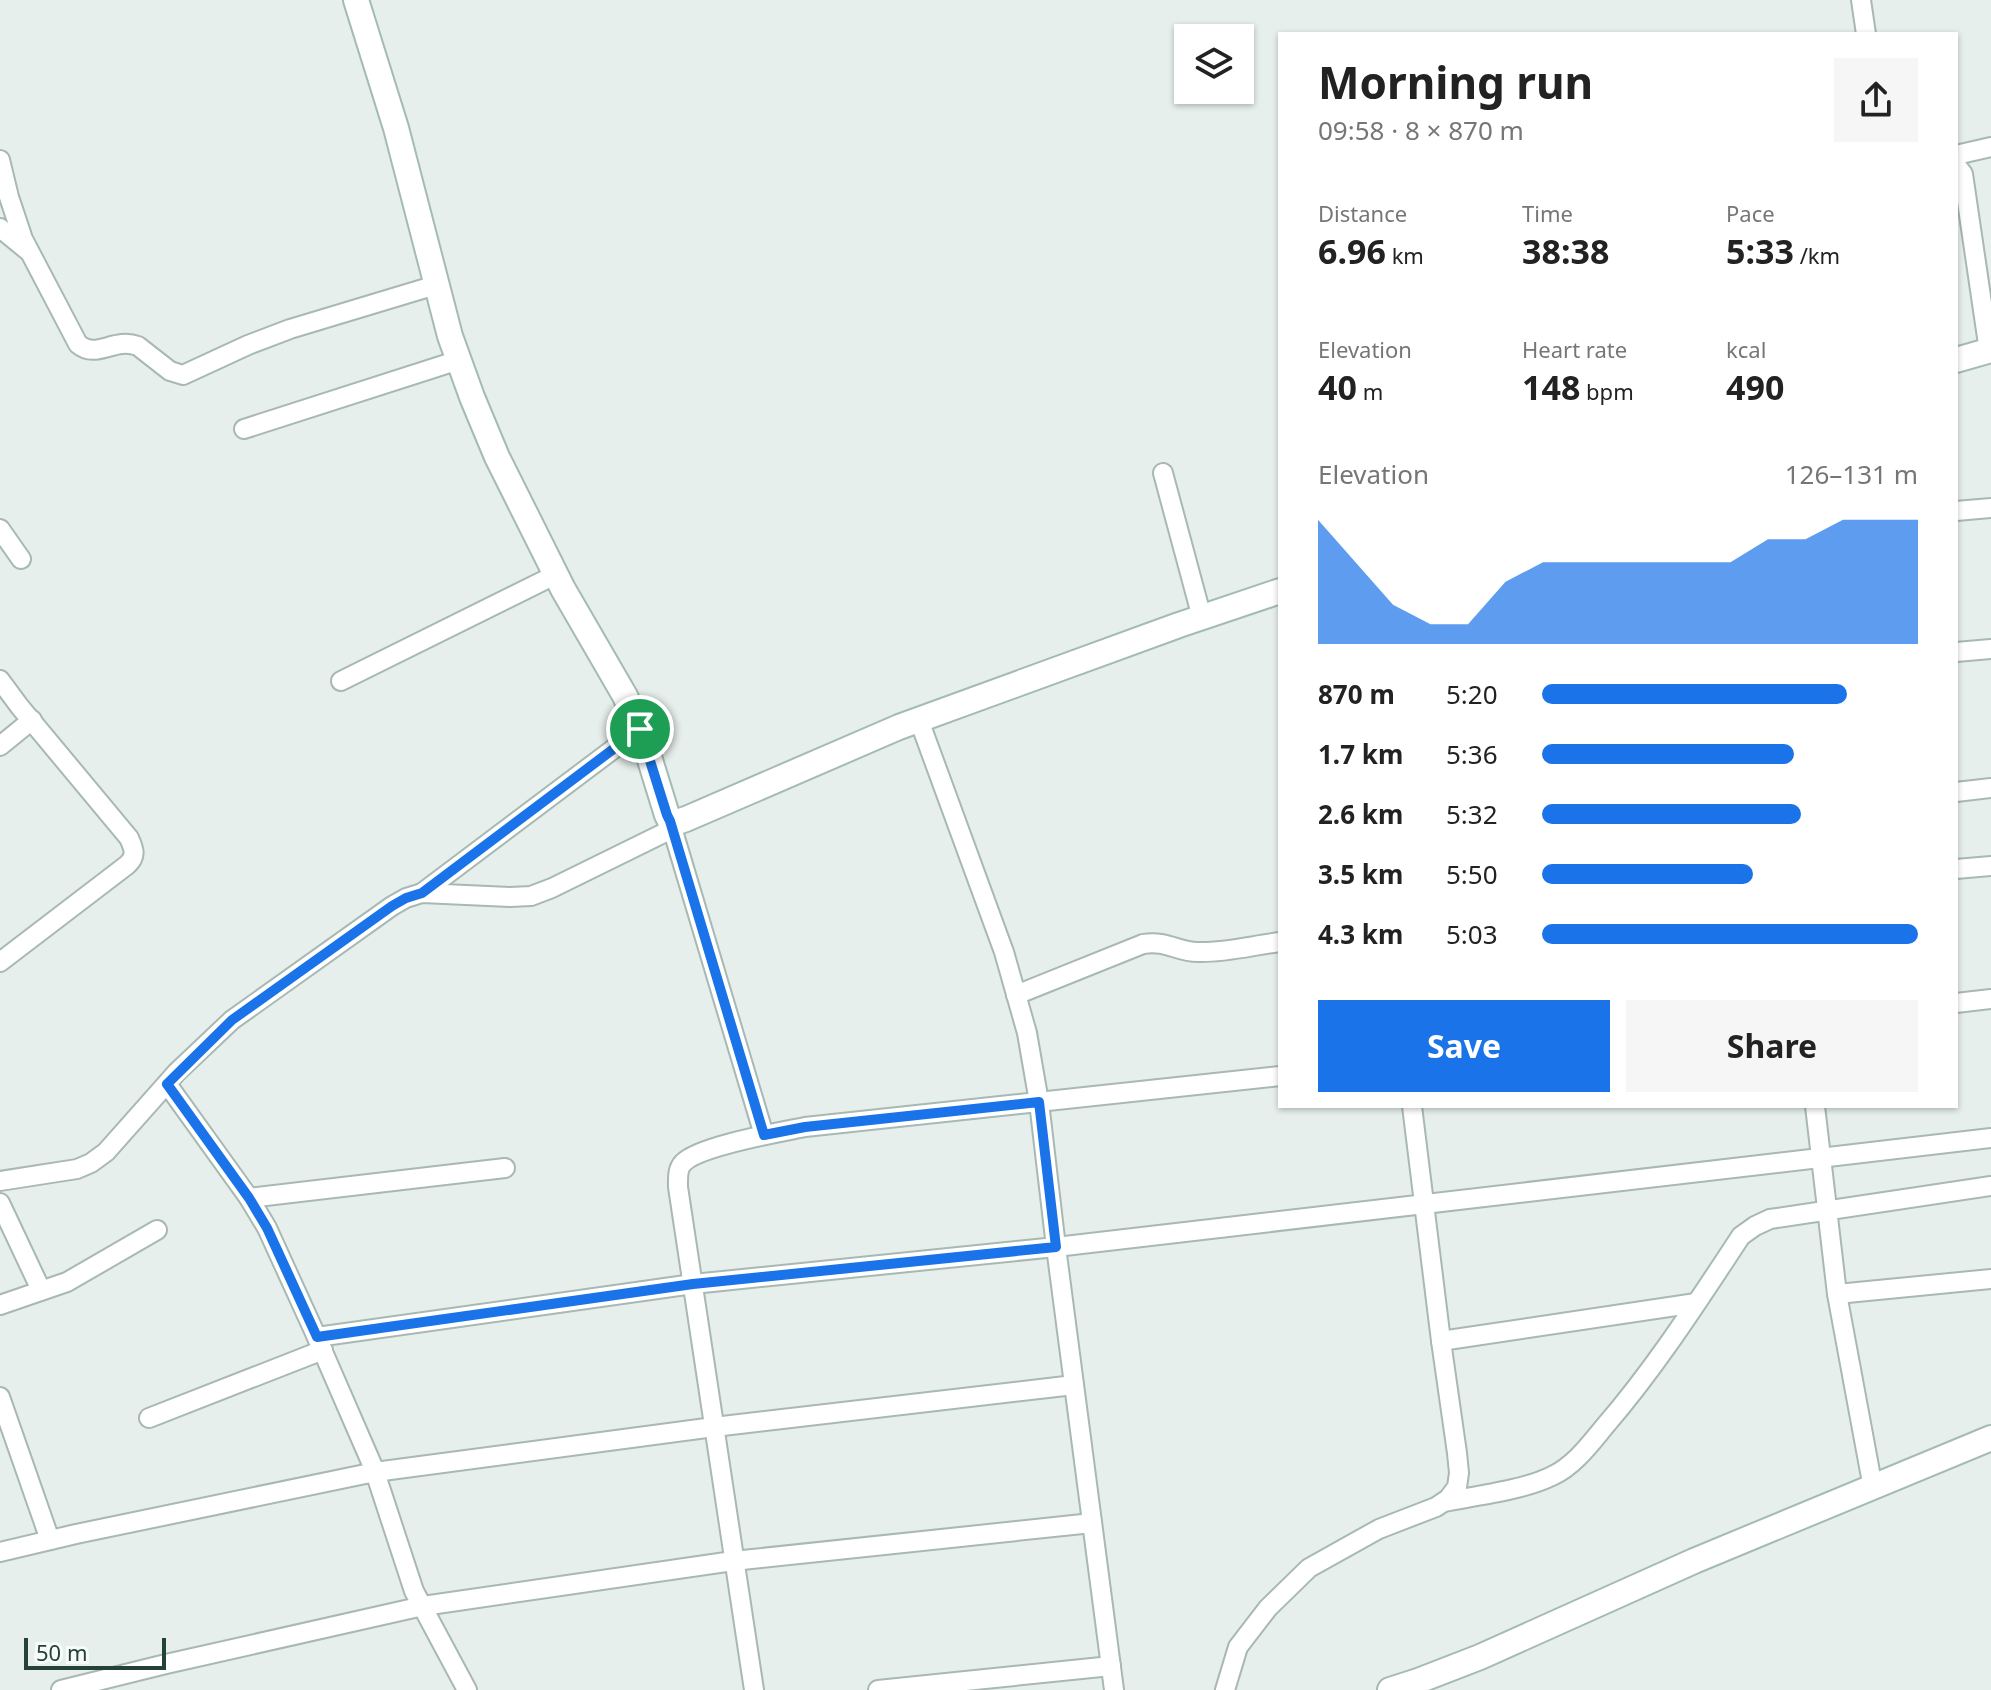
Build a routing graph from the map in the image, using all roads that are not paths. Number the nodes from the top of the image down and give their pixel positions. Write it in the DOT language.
graph roads {
  1 [pos="356,0"];
  2 [pos="1865,1"];
  3 [pos="1866,32"];
  4 [pos="1991,147"];
  5 [pos="1958,155"];
  6 [pos="0,160"];
  7 [pos="1958,168"];
  8 [pos="0,228"];
  9 [pos="30,251"];
  10 [pos="436,285"];
  11 [pos="1990,354"];
  12 [pos="459,360"];
  13 [pos="1958,362"];
  14 [pos="244,429"];
  15 [pos="1163,473"];
  16 [pos="1991,508"];
  17 [pos="1958,511"];
  18 [pos="0,529"];
  19 [pos="21,559"];
  20 [pos="555,575"];
  21 [pos="1278,592"];
  22 [pos="1202,618"];
  23 [pos="1991,649"];
  24 [pos="1958,652"];
  25 [pos="0,680"];
  26 [pos="341,681"];
  27 [pos="32,720"];
  28 [pos="919,720"];
  29 [pos="640,729"];
  30 [pos="0,746"];
  31 [pos="1991,788"];
  32 [pos="1958,792"];
  33 [pos="671,825"];
  34 [pos="1991,866"];
  35 [pos="1958,869"];
  36 [pos="422,893"];
  37 [pos="1278,942"];
  38 [pos="0,962"];
  39 [pos="1016,995"];
  40 [pos="1991,999"];
  41 [pos="1958,1003"];
  42 [pos="1278,1076"];
  43 [pos="167,1084"];
  44 [pos="1039,1102"];
  45 [pos="1412,1108"];
  46 [pos="1815,1108"];
  47 [pos="764,1135"];
  48 [pos="1991,1138"];
  49 [pos="1822,1157"];
  50 [pos="505,1168"];
  51 [pos="0,1181"];
  52 [pos="1991,1186"];
  53 [pos="249,1198"];
  54 [pos="0,1203"];
  55 [pos="1426,1205"];
  56 [pos="1828,1209"];
  57 [pos="157,1230"];
  58 [pos="1056,1247"];
  59 [pos="1991,1279"];
  60 [pos="693,1284"];
  61 [pos="41,1290"];
  62 [pos="1837,1294"];
  63 [pos="1696,1303"];
  64 [pos="0,1305"];
  65 [pos="1441,1341"];
  66 [pos="320,1344"];
  67 [pos="1074,1385"];
  68 [pos="0,1397"];
  69 [pos="149,1418"];
  70 [pos="714,1427"];
  71 [pos="1991,1438"];
  72 [pos="375,1472"];
  73 [pos="1873,1488"];
  74 [pos="1444,1502"];
  75 [pos="1092,1523"];
  76 [pos="50,1540"];
  77 [pos="0,1552"];
  78 [pos="733,1561"];
  79 [pos="423,1606"];
  80 [pos="1111,1666"];
  81 [pos="61,1690"];
  82 [pos="467,1690"];
  83 [pos="754,1690"];
  84 [pos="878,1690"];
  85 [pos="1114,1690"];
  86 [pos="1225,1690"];
  87 [pos="1390,1690"];
  1 -- 10 [label="street"];
  2 -- 3 [label="street"];
  4 -- 5 [label="street"];
  6 -- 9 [label="street"];
  7 -- 11 [label="street"];
  8 -- 9 [label="street"];
  9 -- 10 [label="street"];
  10 -- 12 [label="street"];
  11 -- 13 [label="street"];
  12 -- 14 [label="street"];
  12 -- 20 [label="street"];
  15 -- 22 [label="street"];
  16 -- 17 [label="street"];
  18 -- 19 [label="street"];
  20 -- 26 [label="street"];
  20 -- 29 [label="street"];
  21 -- 22 [label="street"];
  22 -- 28 [label="street"];
  23 -- 24 [label="street"];
  25 -- 27 [label="street"];
  27 -- 30 [label="street"];
  27 -- 38 [label="street"];
  28 -- 33 [label="street"];
  28 -- 39 [label="street"];
  29 -- 33 [label="street"];
  29 -- 36 [label="street"];
  31 -- 32 [label="street"];
  33 -- 36 [label="street"];
  33 -- 47 [label="street"];
  34 -- 35 [label="street"];
  36 -- 43 [label="street"];
  37 -- 39 [label="street"];
  39 -- 44 [label="street"];
  40 -- 41 [label="street"];
  42 -- 44 [label="street"];
  43 -- 51 [label="street"];
  43 -- 53 [label="street"];
  44 -- 47 [label="street"];
  44 -- 58 [label="street"];
  45 -- 55 [label="street"];
  46 -- 49 [label="street"];
  47 -- 60 [label="street"];
  48 -- 49 [label="street"];
  49 -- 55 [label="street"];
  49 -- 56 [label="street"];
  50 -- 53 [label="street"];
  52 -- 56 [label="street"];
  53 -- 66 [label="street"];
  54 -- 61 [label="street"];
  55 -- 58 [label="street"];
  55 -- 65 [label="street"];
  56 -- 62 [label="street"];
  56 -- 63 [label="street"];
  57 -- 61 [label="street"];
  58 -- 60 [label="street"];
  58 -- 67 [label="street"];
  59 -- 62 [label="street"];
  60 -- 66 [label="street"];
  60 -- 70 [label="street"];
  61 -- 64 [label="street"];
  62 -- 73 [label="street"];
  63 -- 65 [label="street"];
  63 -- 74 [label="street"];
  65 -- 74 [label="street"];
  66 -- 69 [label="street"];
  66 -- 72 [label="street"];
  67 -- 70 [label="street"];
  67 -- 75 [label="street"];
  68 -- 76 [label="street"];
  70 -- 72 [label="street"];
  70 -- 78 [label="street"];
  71 -- 73 [label="street"];
  72 -- 76 [label="street"];
  72 -- 79 [label="street"];
  73 -- 87 [label="street"];
  74 -- 86 [label="street"];
  75 -- 78 [label="street"];
  75 -- 80 [label="street"];
  76 -- 77 [label="street"];
  78 -- 79 [label="street"];
  78 -- 83 [label="street"];
  79 -- 81 [label="street"];
  79 -- 82 [label="street"];
  80 -- 84 [label="street"];
  80 -- 85 [label="street"];
}
